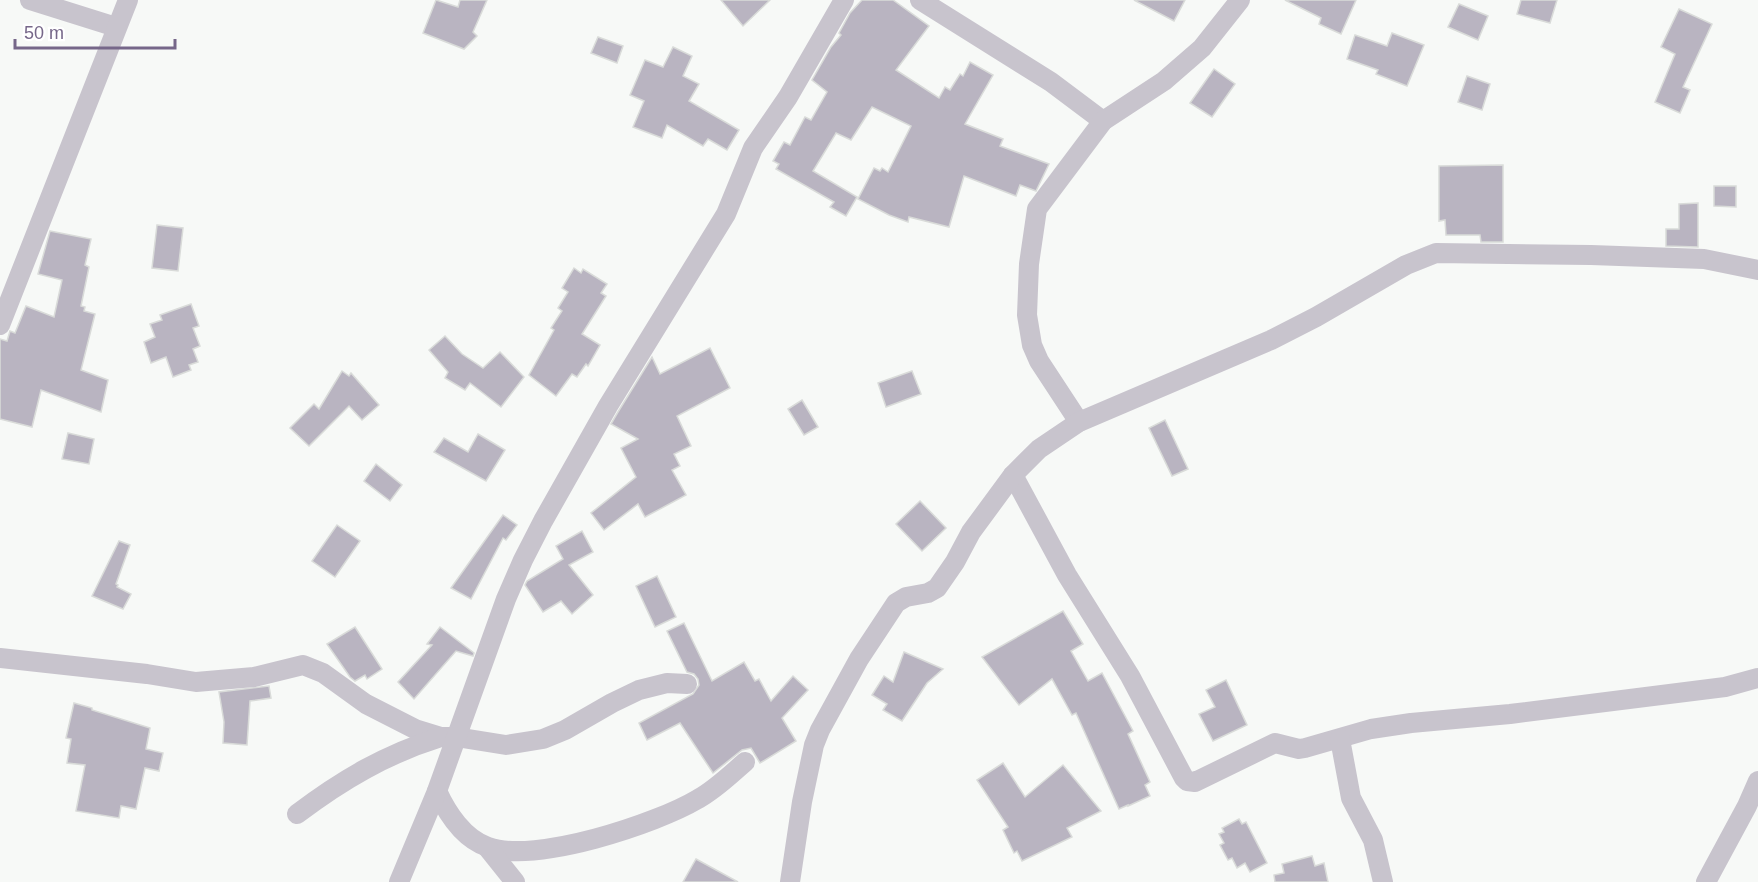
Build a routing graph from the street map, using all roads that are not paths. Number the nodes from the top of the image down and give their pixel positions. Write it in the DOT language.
graph roads {
  1 [pos="30,0"];
  2 [pos="128,0"];
  3 [pos="844,0"];
  4 [pos="920,0"];
  5 [pos="1240,0"];
  6 [pos="116,27"];
  7 [pos="1103,121"];
  8 [pos="1758,270"];
  9 [pos="0,325"];
  10 [pos="1079,422"];
  11 [pos="1013,475"];
  12 [pos="0,658"];
  13 [pos="1758,678"];
  14 [pos="687,684"];
  15 [pos="449,737"];
  16 [pos="1340,739"];
  17 [pos="745,762"];
  18 [pos="1758,780"];
  19 [pos="437,791"];
  20 [pos="297,814"];
  21 [pos="487,847"];
  22 [pos="399,882"];
  23 [pos="515,882"];
  24 [pos="790,882"];
  25 [pos="1383,882"];
  26 [pos="1706,882"];
  1 -- 6 [label="street"];
  2 -- 6 [label="street"];
  3 -- 15 [label="street"];
  4 -- 7 [label="street"];
  5 -- 7 [label="street"];
  6 -- 9 [label="street"];
  7 -- 10 [label="street"];
  8 -- 10 [label="street"];
  10 -- 11 [label="street"];
  11 -- 16 [label="street"];
  11 -- 24 [label="street"];
  12 -- 15 [label="street"];
  13 -- 16 [label="street"];
  14 -- 15 [label="street"];
  15 -- 19 [label="street"];
  15 -- 20 [label="street"];
  16 -- 25 [label="street"];
  17 -- 21 [label="street"];
  18 -- 26 [label="street"];
  19 -- 21 [label="street"];
  19 -- 22 [label="street"];
  21 -- 23 [label="street"];
}
